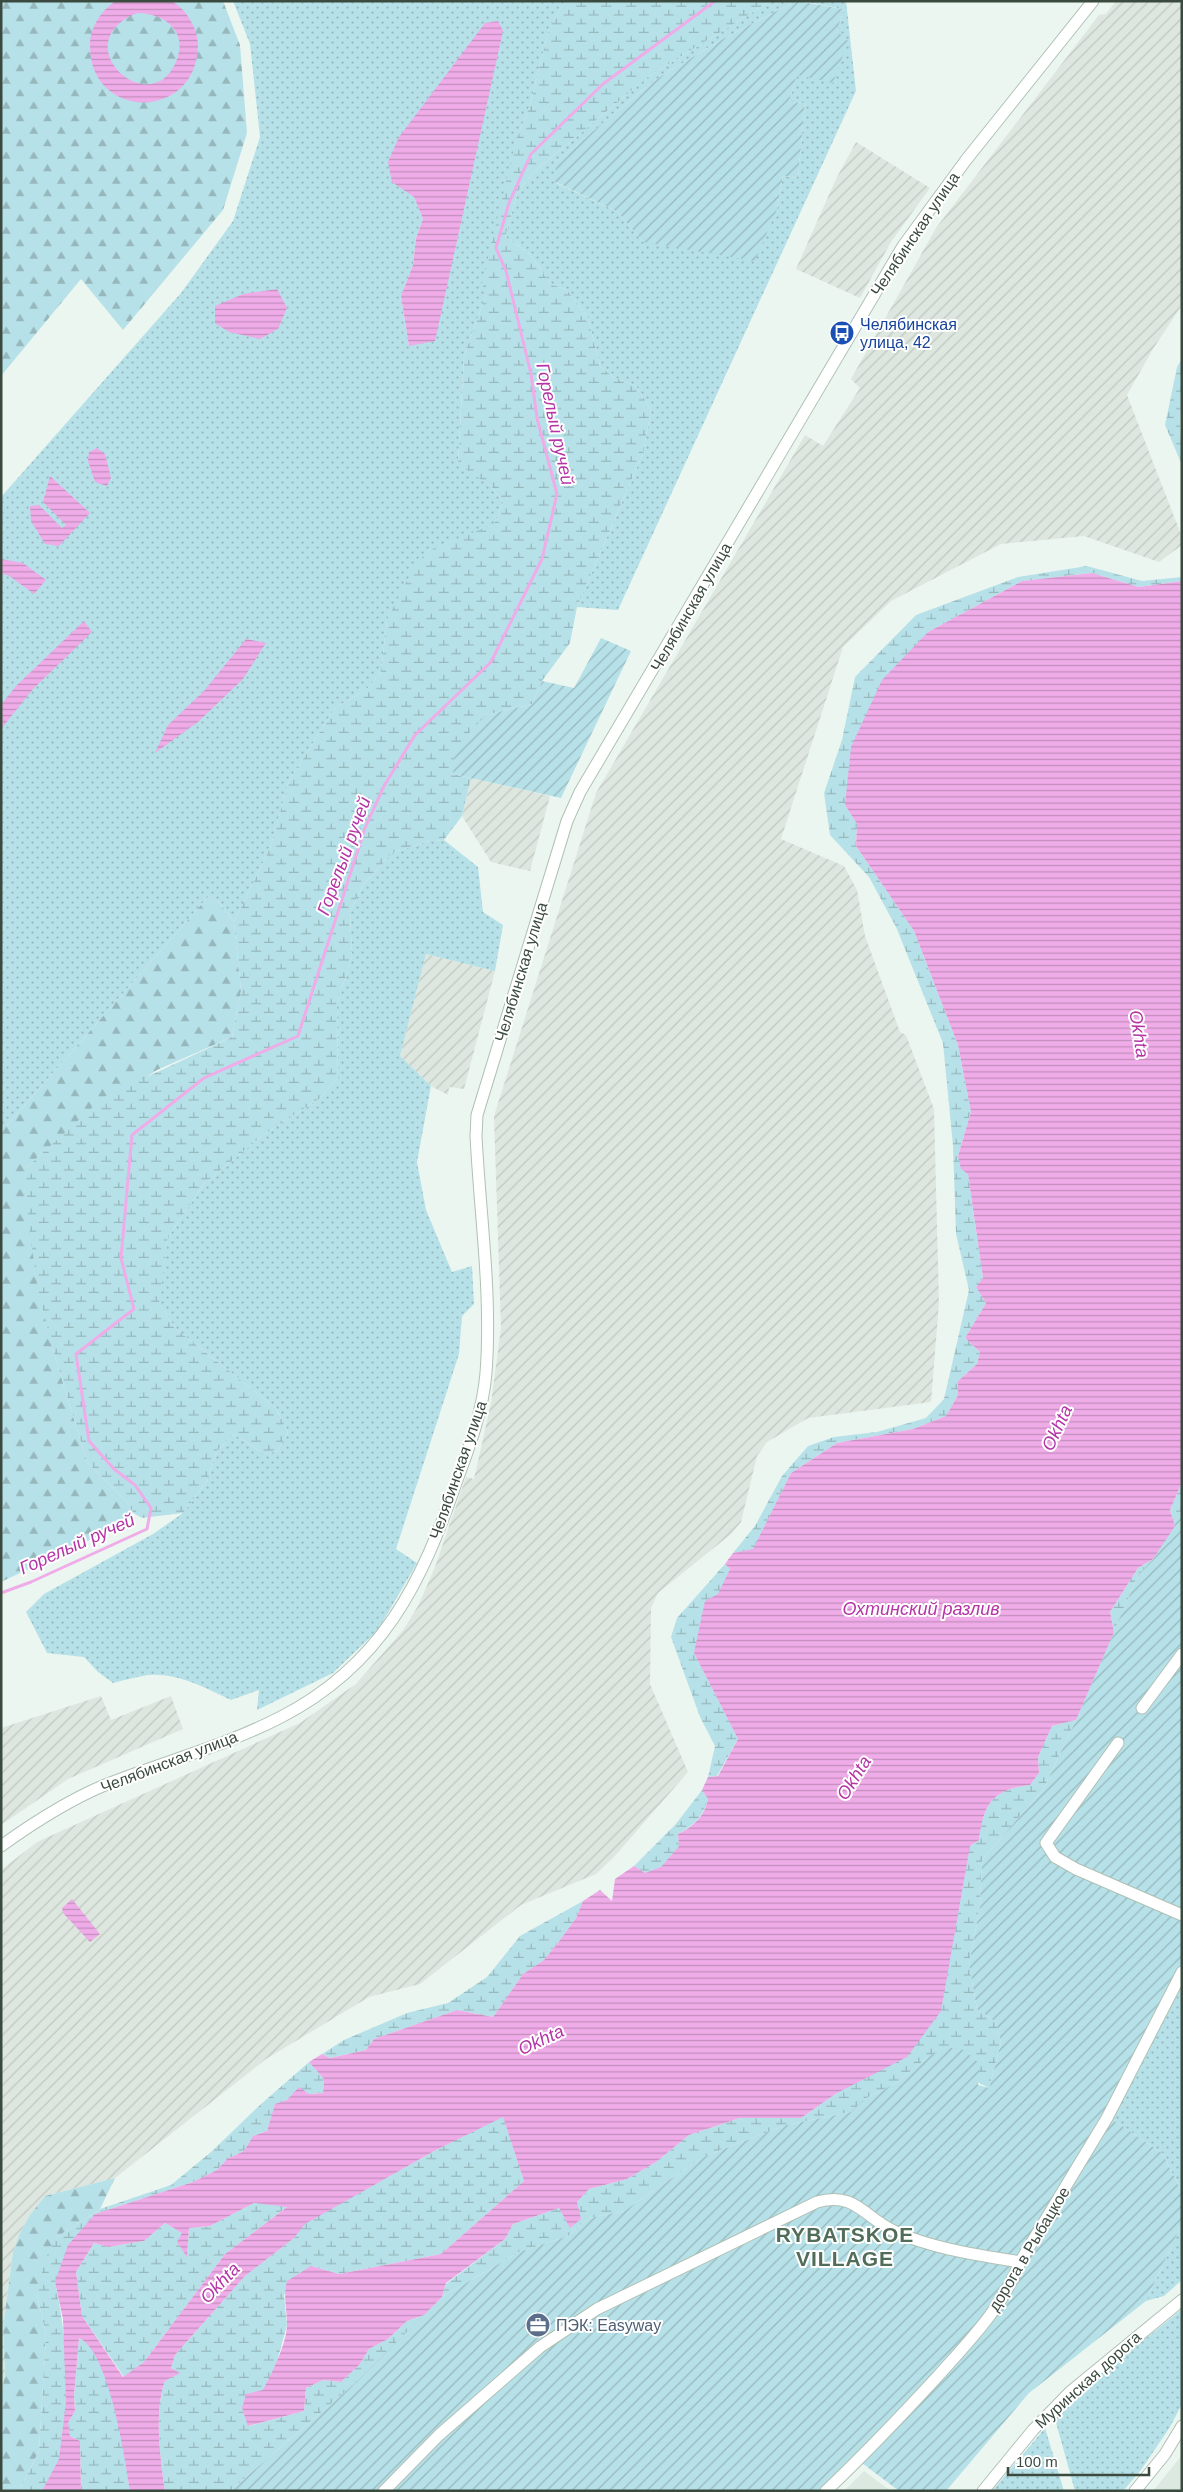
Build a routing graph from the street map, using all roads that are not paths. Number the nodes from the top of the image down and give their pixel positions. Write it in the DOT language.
graph roads {
  1 [pos="1093,1"];
  2 [pos="1182,1654"];
  3 [pos="1142,1708"];
  4 [pos="1118,1743"];
  5 [pos="1,1846"];
  6 [pos="1182,1915"];
  7 [pos="1182,1972"];
  8 [pos="1020,2262"];
  9 [pos="1182,2300"];
  10 [pos="1182,2426"];
  11 [pos="384,2491"];
  12 [pos="826,2491"];
  13 [pos="983,2491"];
  14 [pos="1135,2491"];
  1 -- 5 [label="street, Челябинская улица"];
  2 -- 3 [label="street"];
  4 -- 6 [label="street"];
  7 -- 8 [label="street, дорога в Рыбацкое"];
  8 -- 11 [label="street"];
  8 -- 12 [label="street, дорога в Рыбацкое"];
  9 -- 13 [label="street, Муринская дорога"];
  10 -- 14 [label="street"];
}
